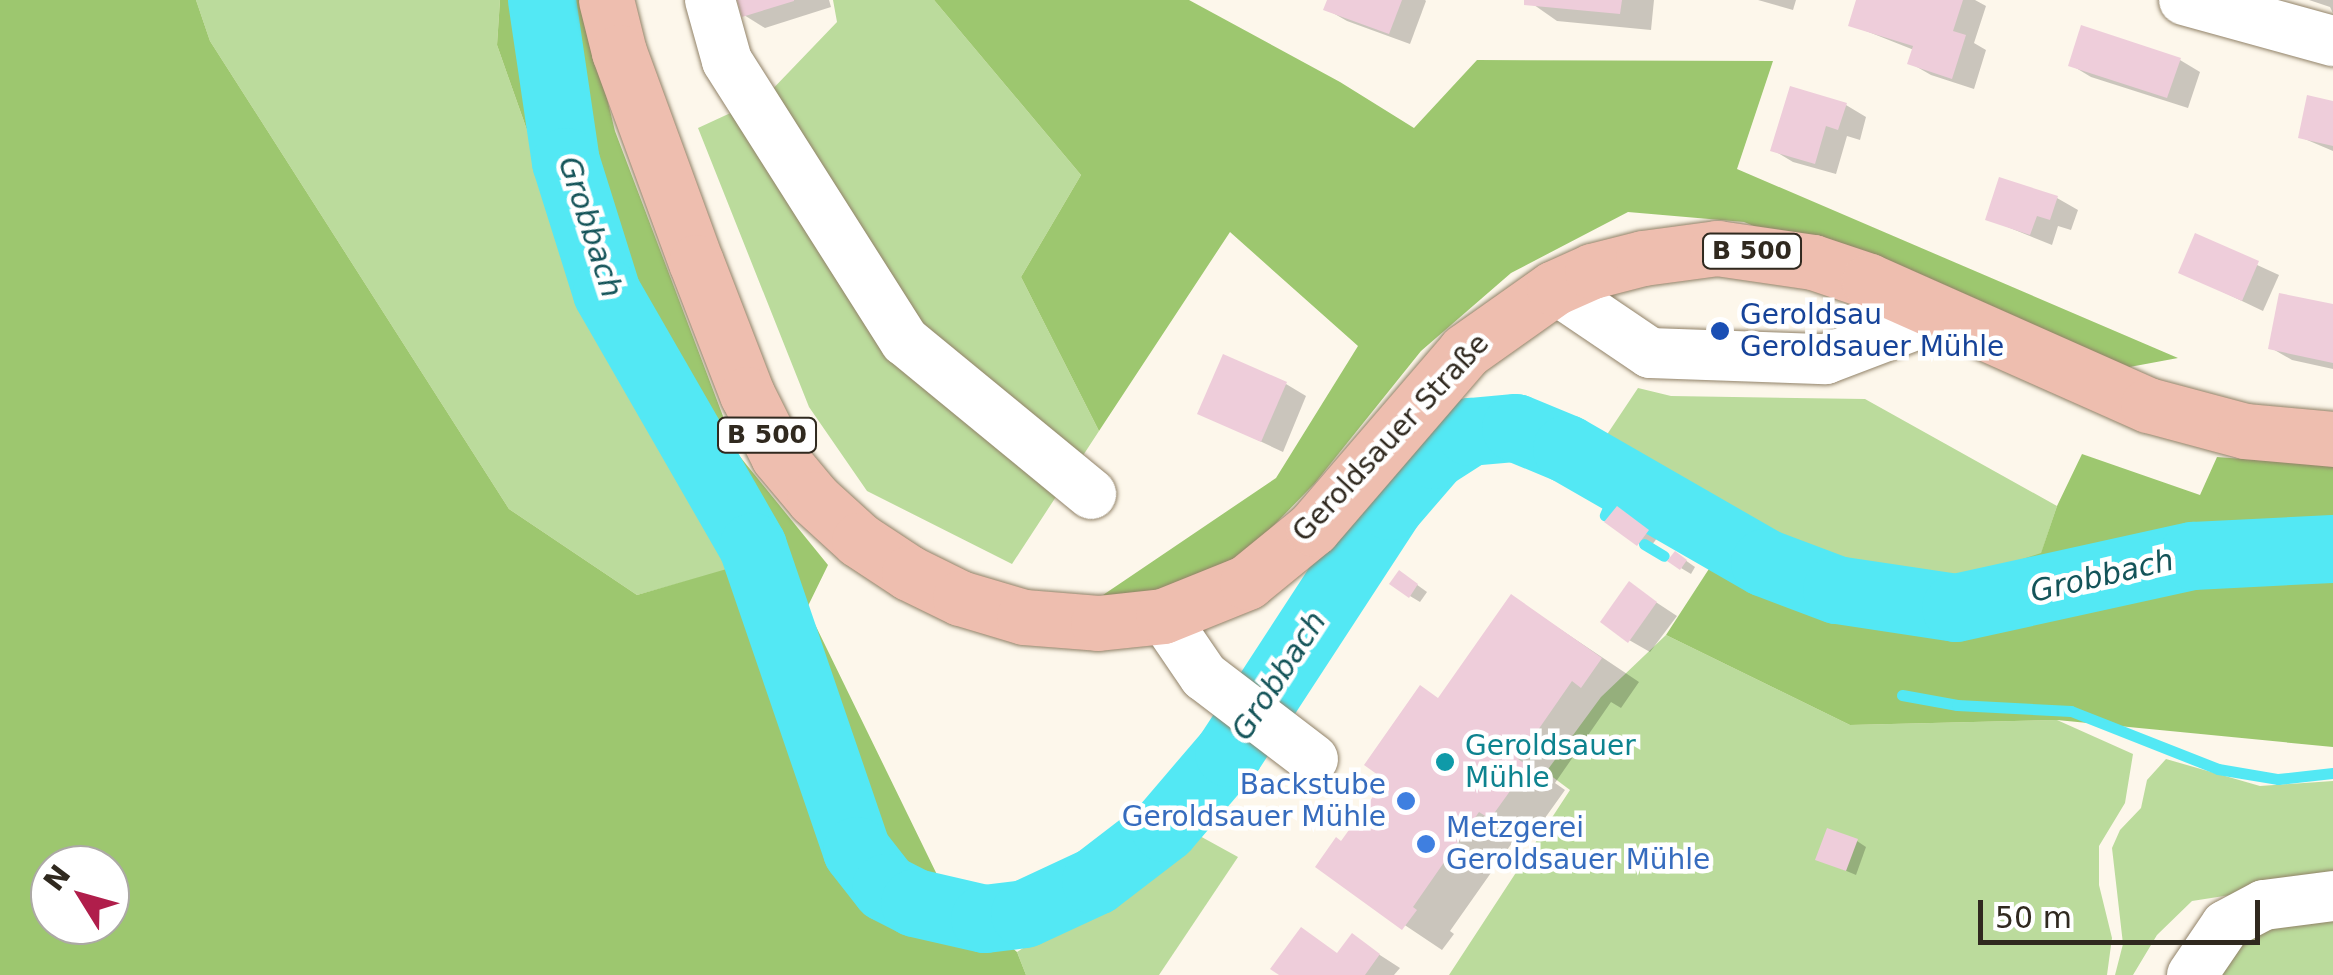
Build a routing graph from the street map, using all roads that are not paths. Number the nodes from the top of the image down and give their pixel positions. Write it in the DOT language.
graph roads {
  1 [pos="606,0"];
  2 [pos="710,0"];
  3 [pos="2184,0"];
  4 [pos="2333,41"];
  5 [pos="1554,288"];
  6 [pos="1944,314"];
  7 [pos="2333,438"];
  8 [pos="1091,494"];
  9 [pos="1163,616"];
  10 [pos="1313,759"];
  11 [pos="2333,896"];
  12 [pos="2192,975"];
  1 -- 9 [label="main road, Geroldsauer Straße / B 500"];
  2 -- 8 [label="street"];
  3 -- 4 [label="street"];
  5 -- 6 [label="main road, Geroldsauer Straße / B 500"];
  5 -- 6 [label="street"];
  5 -- 9 [label="main road, Geroldsauer Straße / B 500"];
  6 -- 7 [label="main road, Geroldsauer Straße / B 500"];
  9 -- 10 [label="street"];
  11 -- 12 [label="street"];
}
